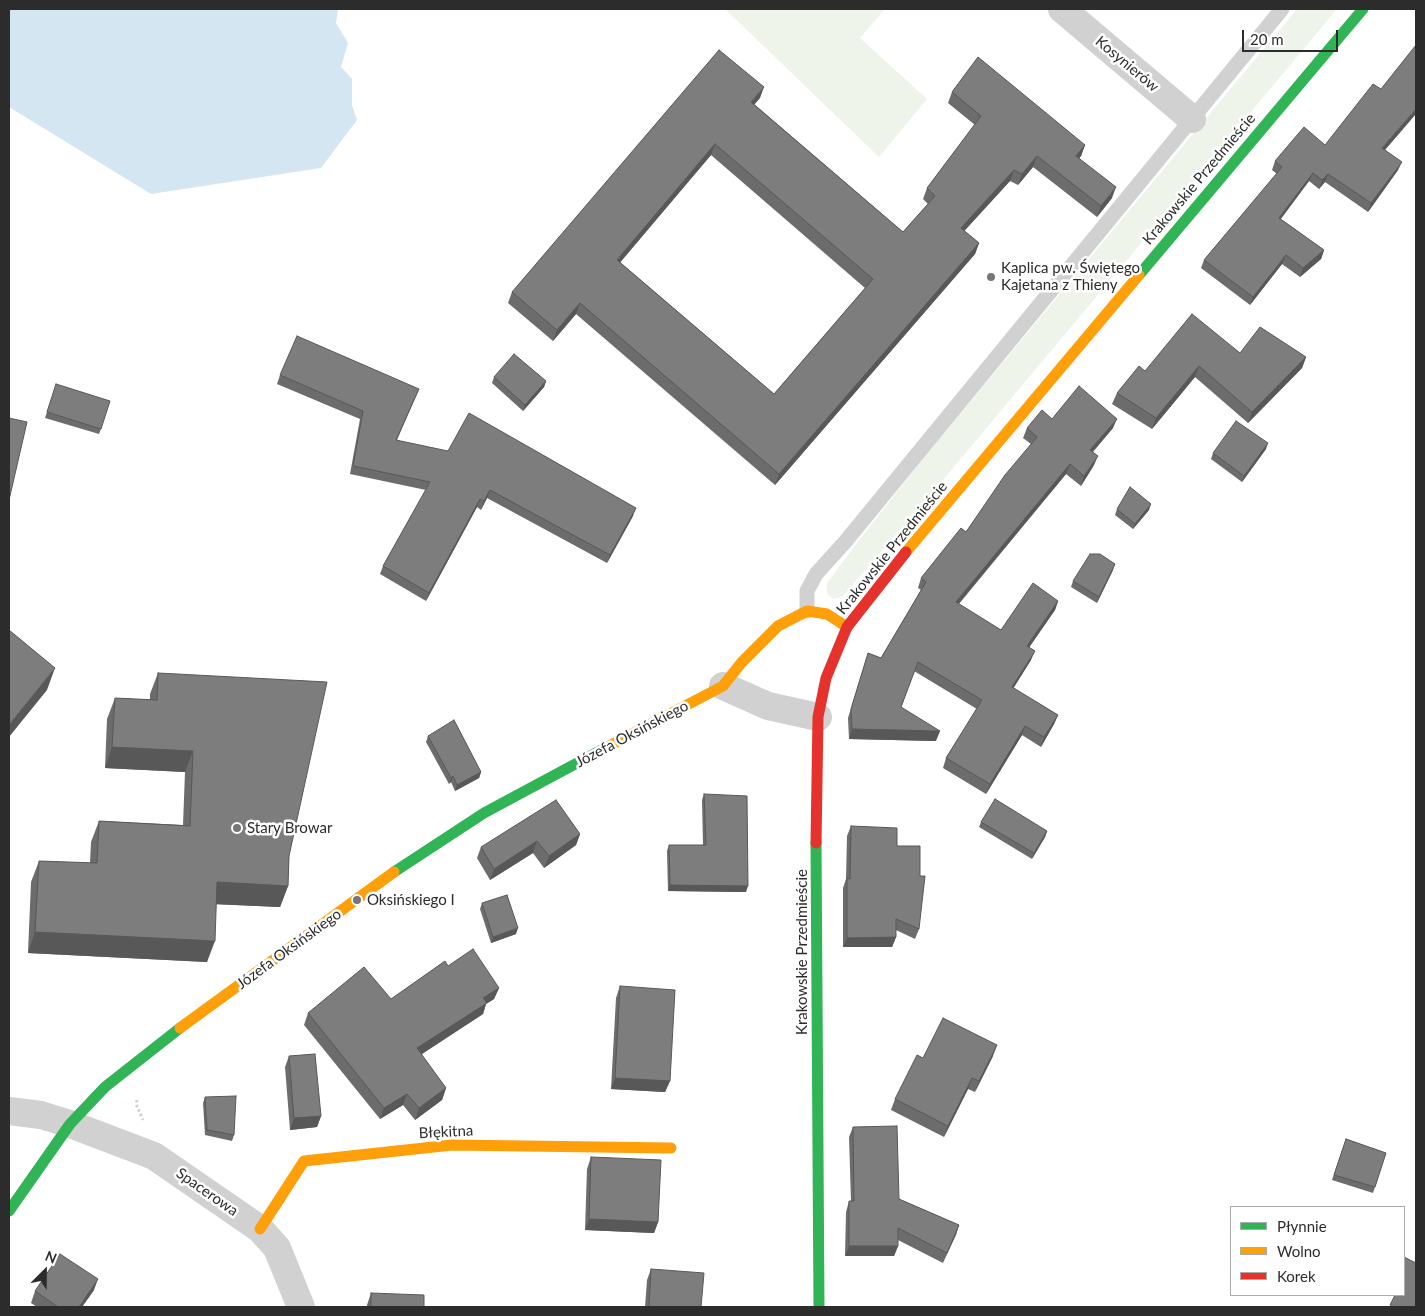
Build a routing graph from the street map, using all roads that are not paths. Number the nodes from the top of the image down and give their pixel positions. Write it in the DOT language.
graph roads {
  1 [pos="1062,9"];
  2 [pos="1282,9"];
  3 [pos="1363,9"];
  4 [pos="1192,119"];
  5 [pos="807,612"];
  6 [pos="847,627"];
  7 [pos="723,686"];
  8 [pos="818,717"];
  9 [pos="9,1111"];
  10 [pos="70,1124"];
  11 [pos="671,1148"];
  12 [pos="9,1211"];
  13 [pos="260,1229"];
  14 [pos="301,1307"];
  15 [pos="819,1307"];
  1 -- 4 [label="street, Kosynierów"];
  2 -- 4 [label="lane"];
  3 -- 6 [label="street, Krakowskie Przedmieście"];
  4 -- 5 [label="lane"];
  5 -- 6 [label="street"];
  5 -- 7 [label="street, Józefa Oksińskiego"];
  6 -- 8 [label="street, Krakowskie Przedmieście"];
  7 -- 8 [label="street"];
  7 -- 10 [label="street, Józefa Oksińskiego"];
  8 -- 15 [label="street, Krakowskie Przedmieście"];
  9 -- 10 [label="street, Spacerowa"];
  10 -- 12 [label="street, Józefa Oksińskiego"];
  10 -- 13 [label="street, Spacerowa"];
  11 -- 13 [label="street, Błękitna"];
  13 -- 14 [label="street, Spacerowa"];
}
